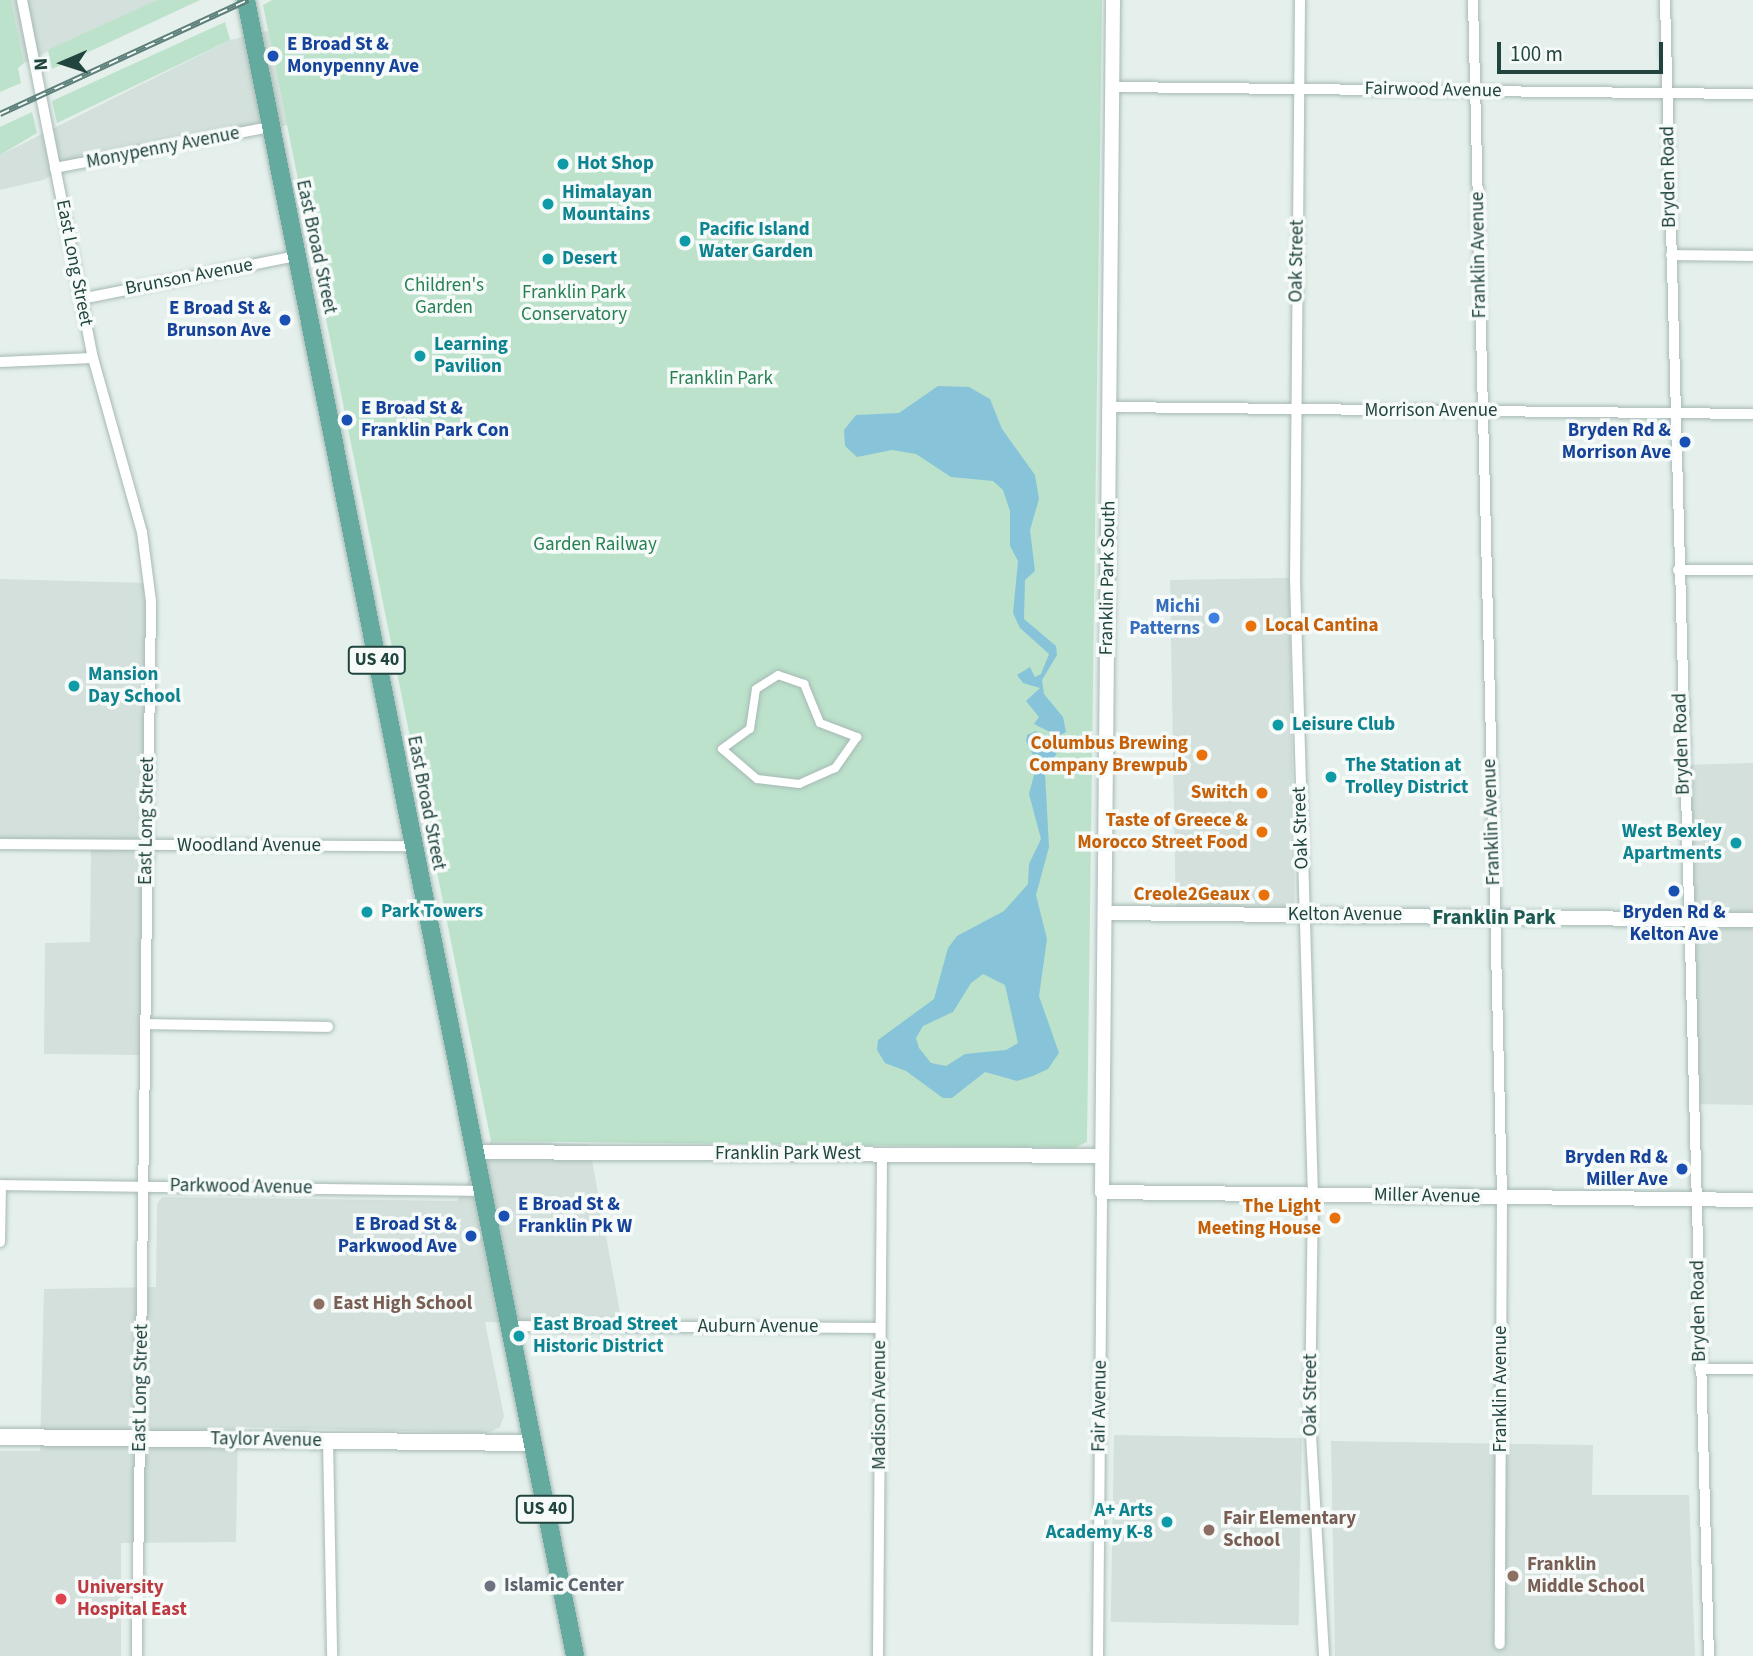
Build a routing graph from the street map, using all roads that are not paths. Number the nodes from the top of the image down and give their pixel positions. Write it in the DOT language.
graph roads {
  1 [pos="22,0"];
  2 [pos="246,0"];
  3 [pos="1113,0"];
  4 [pos="1300,0"];
  5 [pos="1473,0"];
  6 [pos="1665,0"];
  7 [pos="1112,86"];
  8 [pos="1299,89"];
  9 [pos="1475,90"];
  10 [pos="1668,92"];
  11 [pos="1753,94"];
  12 [pos="270,127"];
  13 [pos="55,168"];
  14 [pos="1671,255"];
  15 [pos="297,256"];
  16 [pos="1753,256"];
  17 [pos="82,299"];
  18 [pos="93,358"];
  19 [pos="0,362"];
  20 [pos="1109,407"];
  21 [pos="1296,410"];
  22 [pos="1482,411"];
  23 [pos="1674,413"];
  24 [pos="1753,414"];
  25 [pos="1678,570"];
  26 [pos="1753,570"];
  27 [pos="857,737"];
  28 [pos="0,844"];
  29 [pos="146,845"];
  30 [pos="413,846"];
  31 [pos="1105,913"];
  32 [pos="1304,915"];
  33 [pos="1494,917"];
  34 [pos="1687,919"];
  35 [pos="1753,920"];
  36 [pos="145,1024"];
  37 [pos="328,1027"];
  38 [pos="474,1152"];
  39 [pos="882,1154"];
  40 [pos="1102,1156"];
  41 [pos="0,1185"];
  42 [pos="143,1186"];
  43 [pos="482,1191"];
  44 [pos="1102,1192"];
  45 [pos="1313,1195"];
  46 [pos="1502,1197"];
  47 [pos="1696,1200"];
  48 [pos="1753,1200"];
  49 [pos="0,1242"];
  50 [pos="509,1326"];
  51 [pos="880,1328"];
  52 [pos="1700,1368"];
  53 [pos="1753,1369"];
  54 [pos="0,1437"];
  55 [pos="141,1438"];
  56 [pos="328,1440"];
  57 [pos="532,1443"];
  58 [pos="1500,1644"];
  59 [pos="137,1656"];
  60 [pos="332,1656"];
  61 [pos="575,1656"];
  62 [pos="877,1656"];
  63 [pos="1098,1656"];
  64 [pos="1324,1656"];
  65 [pos="1709,1656"];
  1 -- 13 [label="street, East Long Street"];
  2 -- 12 [label="main road, East Broad Street / US 40"];
  3 -- 7 [label="street, Franklin Park South"];
  4 -- 8 [label="street, Oak Street"];
  5 -- 9 [label="street, Franklin Avenue"];
  6 -- 10 [label="street, Bryden Road"];
  7 -- 8 [label="street, Fairwood Avenue"];
  7 -- 20 [label="street, Franklin Park South"];
  8 -- 9 [label="street, Fairwood Avenue"];
  8 -- 21 [label="street, Oak Street"];
  9 -- 10 [label="street, Fairwood Avenue"];
  9 -- 22 [label="street, Franklin Avenue"];
  10 -- 11 [label="street, Fairwood Avenue"];
  10 -- 14 [label="street, Bryden Road"];
  12 -- 13 [label="street, Monypenny Avenue"];
  12 -- 15 [label="main road, East Broad Street / US 40"];
  13 -- 17 [label="street, East Long Street"];
  14 -- 16 [label="street"];
  14 -- 23 [label="street, Bryden Road"];
  15 -- 17 [label="street, Brunson Avenue"];
  15 -- 30 [label="main road, East Broad Street / US 40"];
  17 -- 18 [label="street, East Long Street"];
  18 -- 19 [label="street"];
  18 -- 29 [label="street, East Long Street"];
  20 -- 21 [label="street, Morrison Avenue"];
  20 -- 31 [label="street, Franklin Park South"];
  21 -- 22 [label="street, Morrison Avenue"];
  21 -- 32 [label="street, Oak Street"];
  22 -- 23 [label="street, Morrison Avenue"];
  22 -- 33 [label="street, Franklin Avenue"];
  23 -- 24 [label="street, Morrison Avenue"];
  23 -- 25 [label="street, Bryden Road"];
  25 -- 26 [label="street"];
  25 -- 34 [label="street, Bryden Road"];
  27 -- 27 [label="street"];
  28 -- 29 [label="street, Woodland Avenue"];
  29 -- 30 [label="street, Woodland Avenue"];
  29 -- 36 [label="street, East Long Street"];
  30 -- 38 [label="main road, East Broad Street / US 40"];
  31 -- 32 [label="street, Kelton Avenue"];
  31 -- 40 [label="street, Franklin Park South"];
  32 -- 33 [label="street, Kelton Avenue"];
  32 -- 45 [label="street, Oak Street"];
  33 -- 34 [label="street, Kelton Avenue"];
  33 -- 46 [label="street, Franklin Avenue"];
  34 -- 35 [label="street, Kelton Avenue"];
  34 -- 47 [label="street, Bryden Road"];
  36 -- 37 [label="street"];
  36 -- 42 [label="street, East Long Street"];
  38 -- 39 [label="street, Franklin Park West"];
  38 -- 43 [label="main road, East Broad Street / US 40"];
  39 -- 40 [label="street, Franklin Park West"];
  39 -- 51 [label="street, Madison Avenue"];
  40 -- 44 [label="street, Fair Avenue"];
  41 -- 42 [label="street, Parkwood Avenue"];
  41 -- 49 [label="street"];
  42 -- 43 [label="street, Parkwood Avenue"];
  42 -- 55 [label="street, East Long Street"];
  43 -- 50 [label="main road, East Broad Street / US 40"];
  44 -- 45 [label="street, Miller Avenue"];
  44 -- 63 [label="street, Fair Avenue"];
  45 -- 46 [label="street, Miller Avenue"];
  45 -- 64 [label="street, Oak Street"];
  46 -- 47 [label="street, Miller Avenue"];
  46 -- 58 [label="street, Franklin Avenue"];
  47 -- 48 [label="street, Miller Avenue"];
  47 -- 52 [label="street, Bryden Road"];
  50 -- 51 [label="street, Auburn Avenue"];
  50 -- 57 [label="main road, East Broad Street / US 40"];
  51 -- 62 [label="street, Madison Avenue"];
  52 -- 53 [label="street"];
  52 -- 65 [label="street, Bryden Road"];
  54 -- 55 [label="main road, Taylor Avenue"];
  55 -- 56 [label="main road, Taylor Avenue"];
  55 -- 59 [label="street, East Long Street"];
  56 -- 57 [label="main road, Taylor Avenue"];
  56 -- 60 [label="street"];
  57 -- 61 [label="main road, East Broad Street / US 40"];
}
